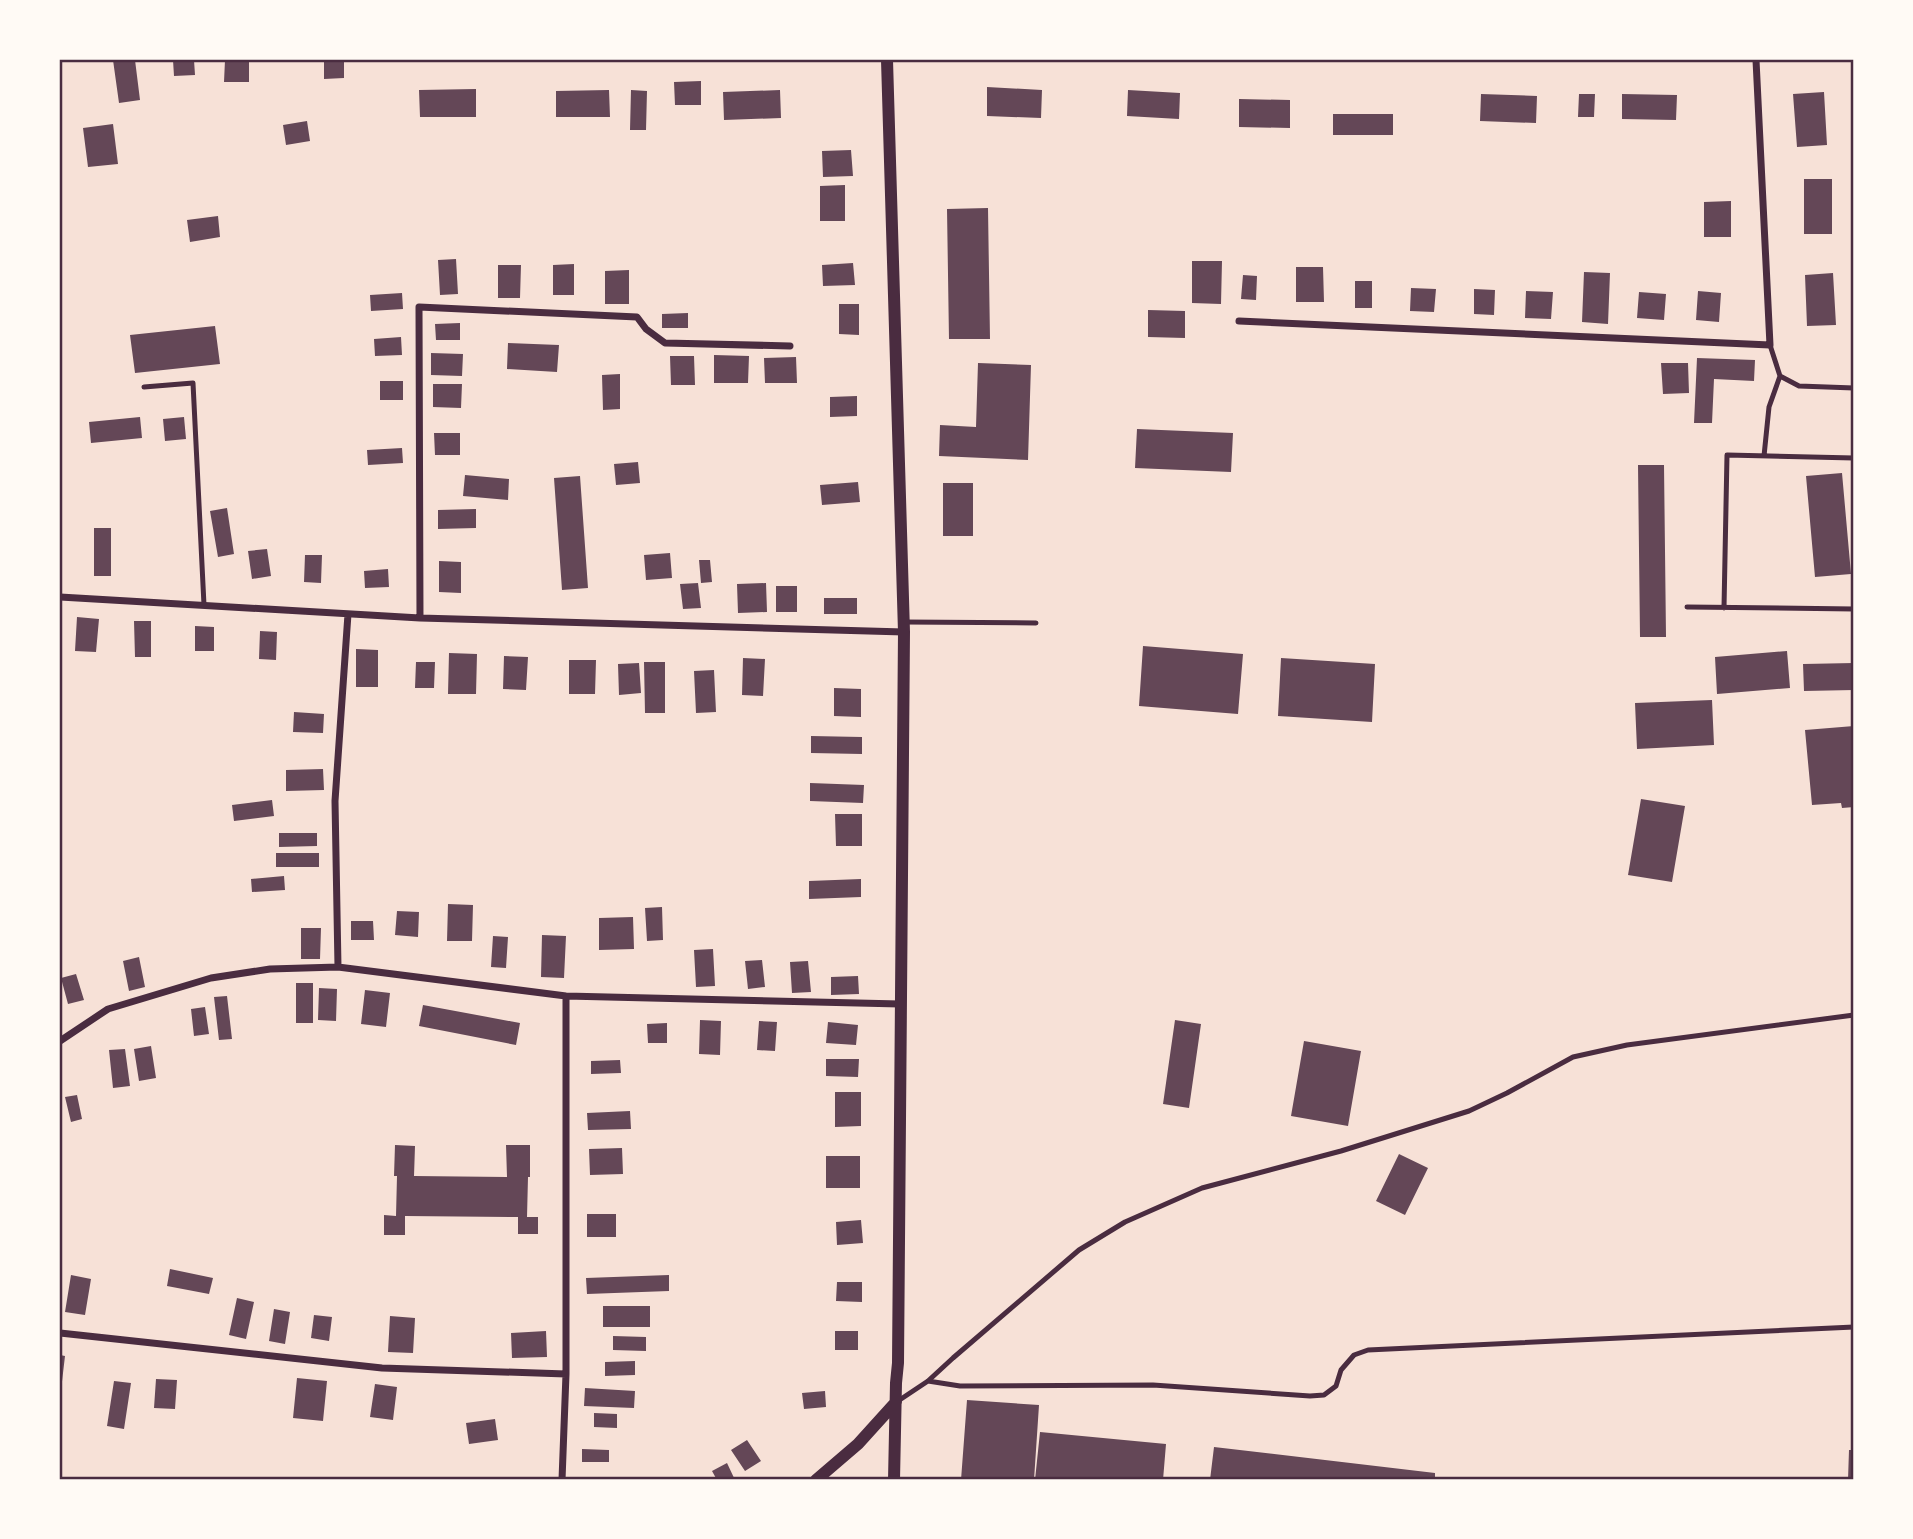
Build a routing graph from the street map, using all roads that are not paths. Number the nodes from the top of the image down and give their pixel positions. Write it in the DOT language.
graph roads {
  1 [pos="887,60"];
  2 [pos="1756,60"];
  3 [pos="1239,321"];
  4 [pos="1770,345"];
  5 [pos="790,346"];
  6 [pos="1780,376"];
  7 [pos="144,387"];
  8 [pos="1853,388"];
  9 [pos="1764,456"];
  10 [pos="1853,458"];
  11 [pos="60,597"];
  12 [pos="204,605"];
  13 [pos="1687,607"];
  14 [pos="1724,607"];
  15 [pos="1853,609"];
  16 [pos="348,614"];
  17 [pos="419,618"];
  18 [pos="1036,623"];
  19 [pos="904,627"];
  20 [pos="338,967"];
  21 [pos="566,996"];
  22 [pos="900,1004"];
  23 [pos="1853,1015"];
  24 [pos="60,1041"];
  25 [pos="1853,1327"];
  26 [pos="60,1333"];
  27 [pos="566,1374"];
  28 [pos="928,1381"];
  29 [pos="896,1402"];
  30 [pos="562,1479"];
  31 [pos="816,1479"];
  32 [pos="894,1479"];
  1 -- 19 [label="street"];
  2 -- 4 [label="street"];
  3 -- 4 [label="street"];
  4 -- 6 [label="lane"];
  5 -- 17 [label="street"];
  6 -- 8 [label="lane"];
  6 -- 9 [label="lane"];
  7 -- 12 [label="lane"];
  9 -- 10 [label="lane"];
  9 -- 14 [label="lane"];
  11 -- 12 [label="street"];
  12 -- 16 [label="street"];
  13 -- 14 [label="lane"];
  14 -- 15 [label="lane"];
  16 -- 17 [label="street"];
  16 -- 20 [label="street"];
  17 -- 19 [label="street"];
  18 -- 19 [label="lane"];
  19 -- 22 [label="street"];
  20 -- 21 [label="street"];
  20 -- 24 [label="street"];
  21 -- 22 [label="street"];
  21 -- 27 [label="street"];
  22 -- 29 [label="street"];
  23 -- 28 [label="lane"];
  25 -- 28 [label="lane"];
  26 -- 27 [label="street"];
  27 -- 30 [label="street"];
  28 -- 29 [label="lane"];
  29 -- 31 [label="street"];
  29 -- 32 [label="street"];
}
